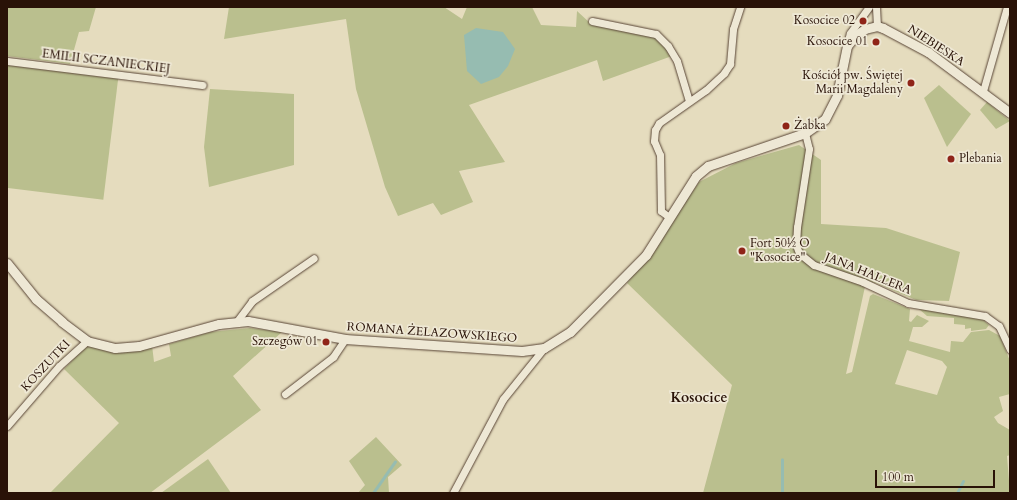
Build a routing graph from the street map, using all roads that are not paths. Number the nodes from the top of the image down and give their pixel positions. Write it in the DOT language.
graph roads {
  1 [pos="740,7"];
  2 [pos="869,7"];
  3 [pos="876,7"];
  4 [pos="1007,7"];
  5 [pos="592,21"];
  6 [pos="877,26"];
  7 [pos="847,46"];
  8 [pos="7,61"];
  9 [pos="203,85"];
  10 [pos="983,92"];
  11 [pos="689,101"];
  12 [pos="1010,113"];
  13 [pos="805,133"];
  14 [pos="669,217"];
  15 [pos="314,258"];
  16 [pos="7,263"];
  17 [pos="237,321"];
  18 [pos="345,339"];
  19 [pos="86,340"];
  20 [pos="544,348"];
  21 [pos="1010,350"];
  22 [pos="285,394"];
  23 [pos="7,426"];
  24 [pos="453,493"];
  1 -- 11 [label="street"];
  2 -- 7 [label="street"];
  3 -- 6 [label="street"];
  4 -- 10 [label="street"];
  5 -- 11 [label="street"];
  6 -- 7 [label="street"];
  6 -- 10 [label="street, NIEBIESKA"];
  7 -- 13 [label="street, ROMANA ŻELAZOWSKIEGO"];
  8 -- 9 [label="street, EMILII SCZANIECKIEJ"];
  10 -- 12 [label="street, NIEBIESKA"];
  11 -- 14 [label="street"];
  13 -- 14 [label="street, ROMANA ŻELAZOWSKIEGO"];
  13 -- 21 [label="street, JANA HALLERA"];
  14 -- 20 [label="street, ROMANA ŻELAZOWSKIEGO"];
  15 -- 17 [label="street"];
  16 -- 19 [label="street, ROMANA ŻELAZOWSKIEGO"];
  17 -- 18 [label="street, ROMANA ŻELAZOWSKIEGO"];
  17 -- 19 [label="street, ROMANA ŻELAZOWSKIEGO"];
  18 -- 20 [label="street, ROMANA ŻELAZOWSKIEGO"];
  18 -- 22 [label="street"];
  19 -- 23 [label="street, KOSZUTKI"];
  20 -- 24 [label="street"];
}
